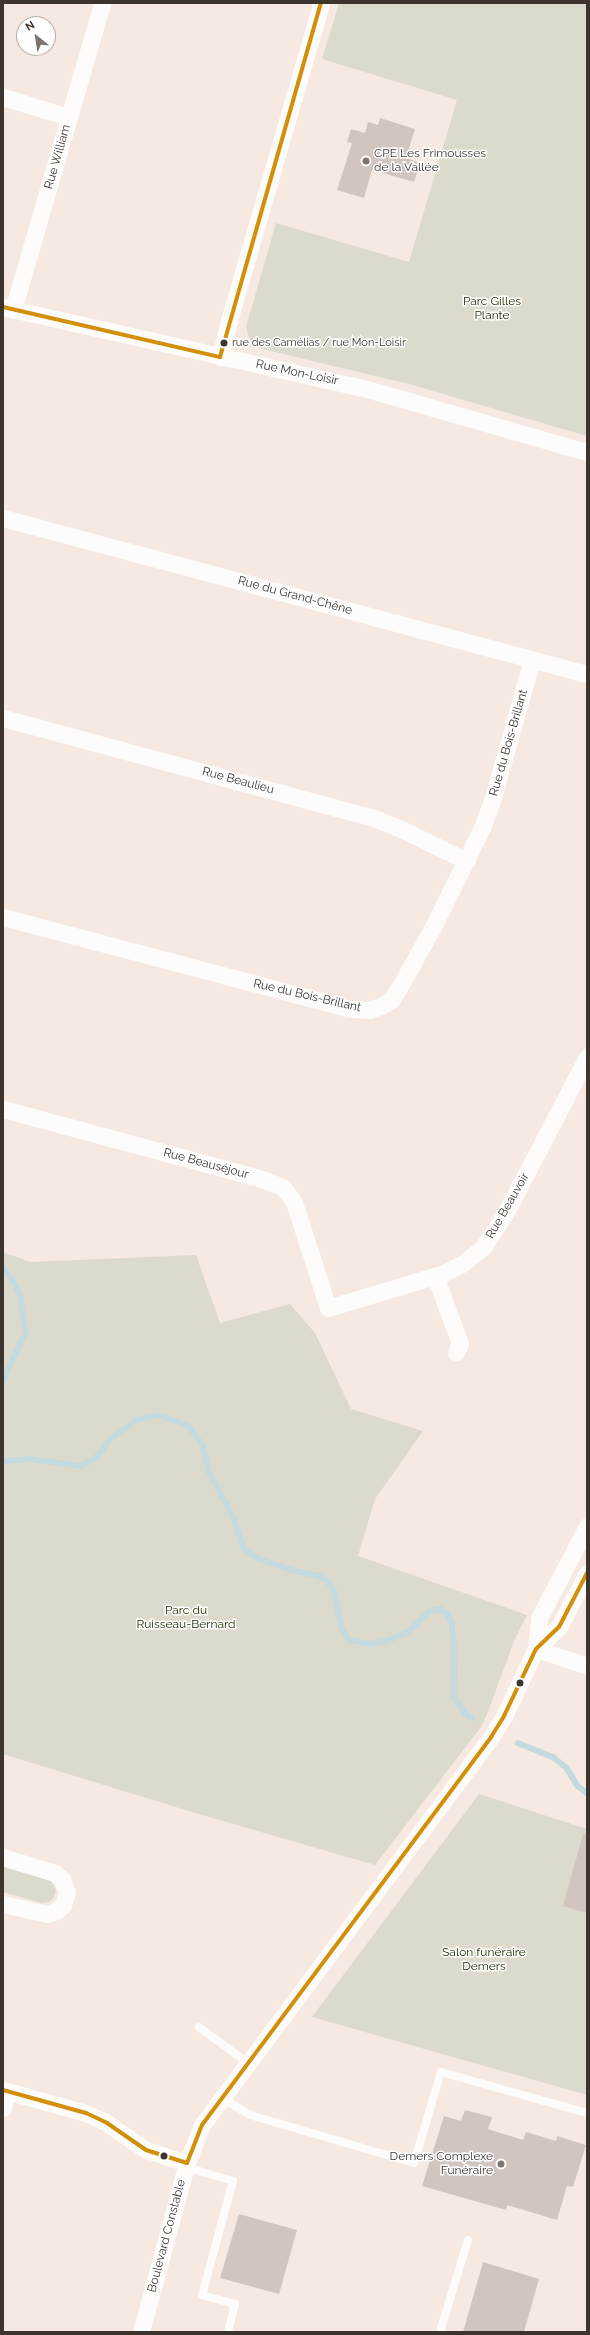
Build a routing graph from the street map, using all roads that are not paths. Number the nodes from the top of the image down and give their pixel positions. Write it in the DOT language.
graph roads {
  1 [pos="102,3"];
  2 [pos="321,3"];
  3 [pos="3,97"];
  4 [pos="69,117"];
  5 [pos="8,309"];
  6 [pos="220,357"];
  7 [pos="587,452"];
  8 [pos="3,518"];
  9 [pos="532,660"];
  10 [pos="587,674"];
  11 [pos="3,718"];
  12 [pos="467,861"];
  13 [pos="3,917"];
  14 [pos="587,1057"];
  15 [pos="3,1109"];
  16 [pos="435,1276"];
  17 [pos="328,1308"];
  18 [pos="456,1352"];
  19 [pos="587,1526"];
  20 [pos="587,1573"];
  21 [pos="536,1649"];
  22 [pos="587,1666"];
  23 [pos="3,1857"];
  24 [pos="3,1904"];
  25 [pos="199,2027"];
  26 [pos="248,2063"];
  27 [pos="5,2091"];
  28 [pos="222,2098"];
  29 [pos="3,2108"];
  30 [pos="587,2113"];
  31 [pos="187,2165"];
  32 [pos="468,2240"];
  33 [pos="141,2332"];
  34 [pos="228,2332"];
  35 [pos="440,2332"];
  1 -- 4 [label="street, Rue William"];
  2 -- 6 [label="street"];
  3 -- 4 [label="street"];
  4 -- 5 [label="street, Rue William"];
  5 -- 6 [label="street, Rue Mon-Loisir"];
  6 -- 7 [label="street, Rue Mon-Loisir"];
  8 -- 9 [label="street, Rue du Grand-Chêne"];
  9 -- 10 [label="street, Rue du Grand-Chêne"];
  9 -- 12 [label="street, Rue du Bois-Brillant"];
  11 -- 12 [label="street, Rue Beaulieu"];
  12 -- 13 [label="street, Rue du Bois-Brillant"];
  14 -- 16 [label="street, Rue Beauvoir"];
  15 -- 17 [label="street, Rue Beauséjour"];
  16 -- 17 [label="street, Rue Beauvoir"];
  16 -- 18 [label="street"];
  19 -- 21 [label="street, Boulevard Constable"];
  20 -- 21 [label="street, Boulevard Constable"];
  21 -- 22 [label="street"];
  21 -- 26 [label="street, Boulevard Constable"];
  23 -- 24 [label="street"];
  25 -- 26 [label="lane"];
  26 -- 28 [label="street, Boulevard Constable"];
  27 -- 29 [label="street"];
  27 -- 31 [label="street"];
  28 -- 30 [label="lane"];
  28 -- 31 [label="street, Boulevard Constable"];
  31 -- 33 [label="street, Boulevard Constable"];
  31 -- 34 [label="lane"];
  32 -- 35 [label="lane"];
}
